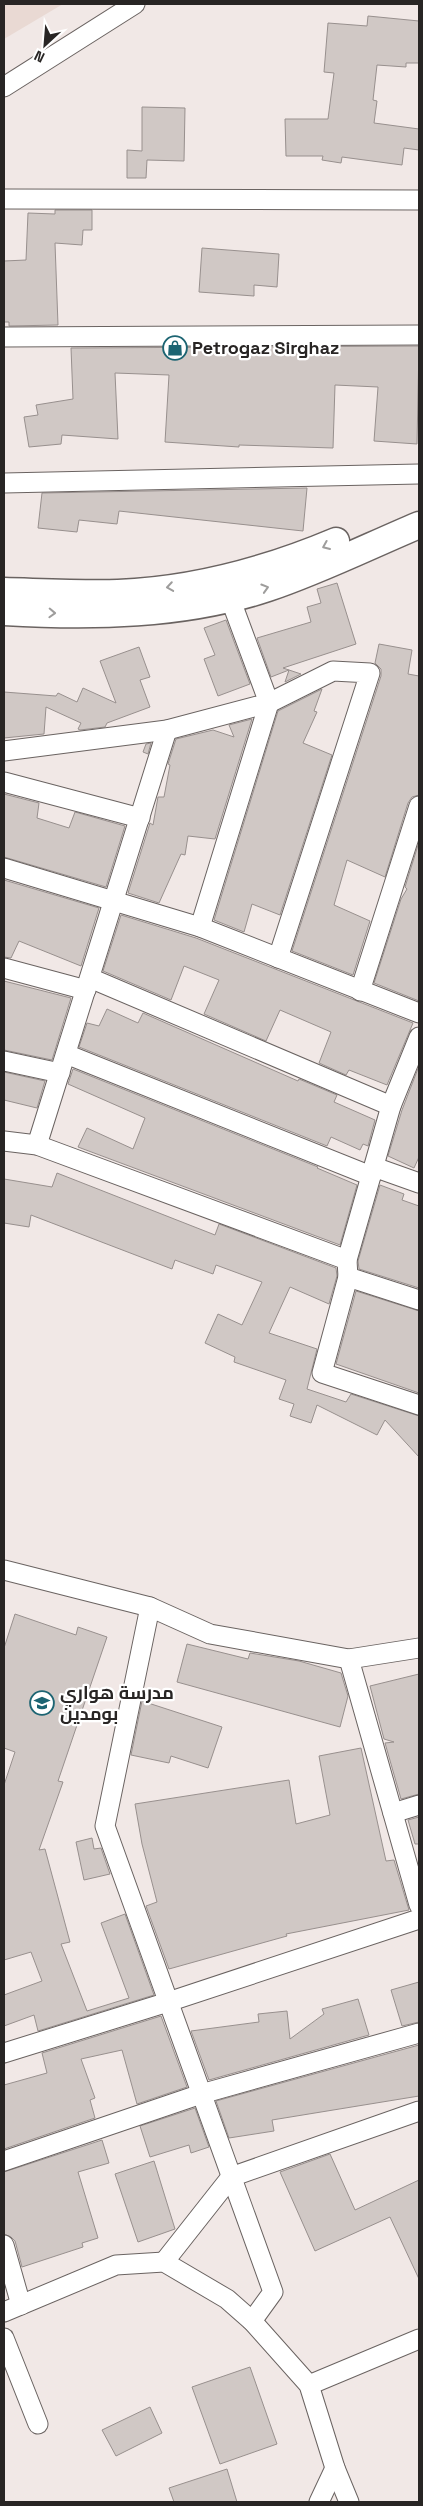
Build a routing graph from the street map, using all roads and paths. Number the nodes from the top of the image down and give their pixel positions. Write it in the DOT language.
graph roads {
  1 [pos="135,4"];
  2 [pos="4,87"];
  3 [pos="4,199"];
  4 [pos="419,200"];
  5 [pos="419,335"];
  6 [pos="4,337"];
  7 [pos="419,474"];
  8 [pos="4,483"];
  9 [pos="419,506"];
  10 [pos="419,525"];
  11 [pos="4,591"];
  12 [pos="230,598"];
  13 [pos="4,612"];
  14 [pos="268,703"];
  15 [pos="168,730"];
  16 [pos="4,751"];
  17 [pos="4,782"];
  18 [pos="419,806"];
  19 [pos="140,818"];
  20 [pos="4,868"];
  21 [pos="114,900"];
  22 [pos="200,926"];
  23 [pos="278,958"];
  24 [pos="4,968"];
  25 [pos="88,984"];
  26 [pos="360,992"];
  27 [pos="419,1013"];
  28 [pos="419,1037"];
  29 [pos="66,1054"];
  30 [pos="4,1061"];
  31 [pos="414,1064"];
  32 [pos="60,1073"];
  33 [pos="391,1106"];
  34 [pos="4,1141"];
  35 [pos="37,1145"];
  36 [pos="372,1172"];
  37 [pos="419,1183"];
  38 [pos="347,1268"];
  39 [pos="419,1300"];
  40 [pos="419,1405"];
  41 [pos="4,1570"];
  42 [pos="150,1606"];
  43 [pos="419,1648"];
  44 [pos="349,1659"];
  45 [pos="419,1805"];
  46 [pos="393,1813"];
  47 [pos="413,1860"];
  48 [pos="419,1906"];
  49 [pos="419,1918"];
  50 [pos="168,2002"];
  51 [pos="419,2033"];
  52 [pos="4,2053"];
  53 [pos="202,2094"];
  54 [pos="419,2111"];
  55 [pos="4,2161"];
  56 [pos="231,2177"];
  57 [pos="4,2245"];
  58 [pos="164,2262"];
  59 [pos="12,2308"];
  60 [pos="252,2321"];
  61 [pos="4,2338"];
  62 [pos="419,2339"];
  63 [pos="309,2385"];
  64 [pos="38,2424"];
  65 [pos="335,2468"];
  66 [pos="319,2502"];
  67 [pos="349,2502"];
  1 -- 2 [label="street"];
  3 -- 4 [label="street"];
  5 -- 6 [label="street"];
  7 -- 8 [label="street"];
  9 -- 11 [label="street, one-way"];
  12 -- 10 [label="street, one-way"];
  13 -- 12 [label="street, one-way"];
  12 -- 14 [label="street"];
  14 -- 15 [label="street"];
  14 -- 22 [label="street"];
  14 -- 23 [label="street"];
  15 -- 16 [label="street"];
  15 -- 19 [label="street"];
  17 -- 19 [label="street"];
  18 -- 26 [label="street"];
  19 -- 21 [label="street"];
  20 -- 21 [label="street"];
  21 -- 22 [label="street"];
  21 -- 25 [label="street"];
  22 -- 23 [label="street"];
  23 -- 26 [label="street"];
  24 -- 25 [label="street"];
  25 -- 29 [label="street"];
  25 -- 33 [label="street"];
  26 -- 27 [label="street"];
  28 -- 31 [label="street"];
  29 -- 32 [label="street"];
  29 -- 36 [label="street"];
  30 -- 32 [label="street"];
  31 -- 33 [label="street"];
  32 -- 35 [label="street"];
  33 -- 36 [label="street"];
  34 -- 35 [label="street"];
  35 -- 38 [label="street"];
  36 -- 37 [label="street"];
  36 -- 38 [label="street"];
  38 -- 39 [label="street"];
  38 -- 40 [label="street"];
  41 -- 42 [label="street"];
  42 -- 44 [label="street"];
  42 -- 50 [label="street"];
  43 -- 44 [label="street"];
  44 -- 46 [label="street"];
  45 -- 46 [label="street"];
  46 -- 47 [label="street"];
  47 -- 48 [label="street"];
  49 -- 50 [label="street"];
  50 -- 52 [label="street"];
  50 -- 53 [label="street"];
  51 -- 53 [label="street"];
  53 -- 55 [label="street"];
  53 -- 56 [label="street"];
  54 -- 56 [label="street"];
  56 -- 58 [label="street"];
  56 -- 60 [label="street"];
  57 -- 59 [label="street"];
  58 -- 59 [label="street"];
  58 -- 60 [label="street"];
  60 -- 63 [label="street"];
  61 -- 64 [label="street"];
  62 -- 63 [label="street"];
  63 -- 65 [label="street"];
  65 -- 66 [label="street"];
  65 -- 67 [label="street"];
}
